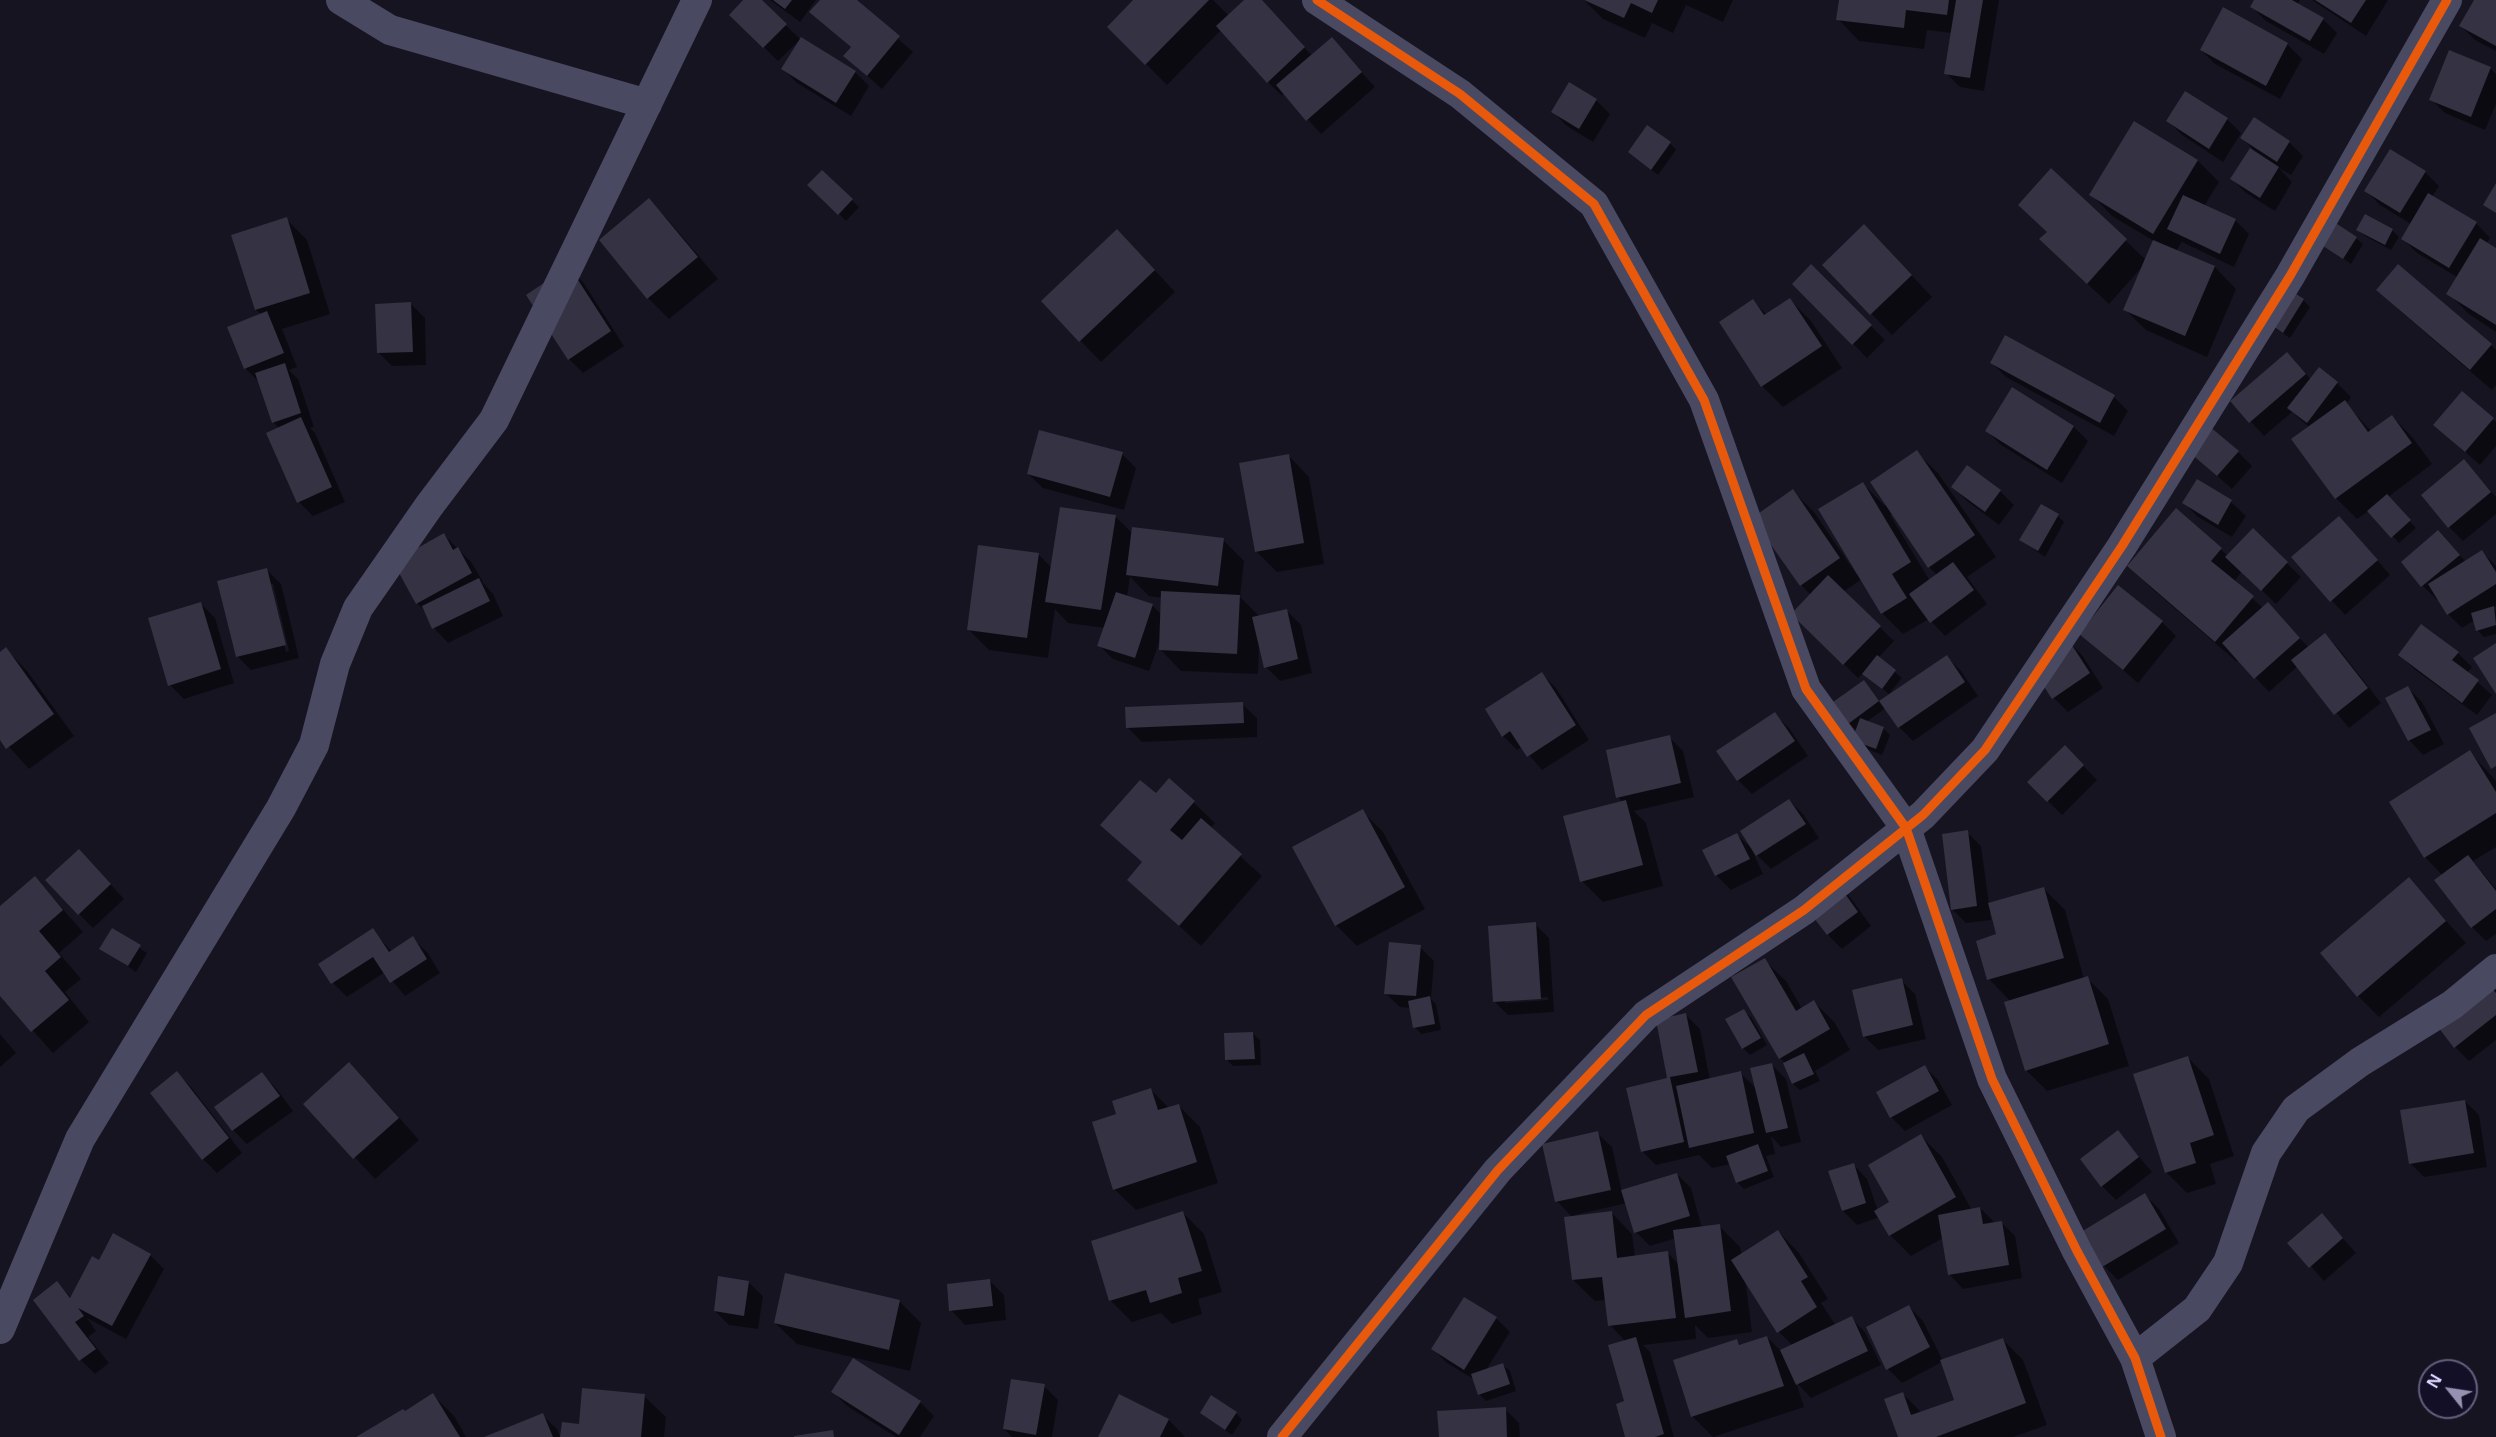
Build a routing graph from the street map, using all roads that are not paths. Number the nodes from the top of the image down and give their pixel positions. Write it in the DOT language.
graph roads {
  1 [pos="341,0"];
  2 [pos="697,0"];
  3 [pos="1317,0"];
  4 [pos="2447,0"];
  5 [pos="647,104"];
  6 [pos="1906,828"];
  7 [pos="2496,969"];
  8 [pos="0,1329"];
  9 [pos="2135,1358"];
  10 [pos="1282,1437"];
  11 [pos="2161,1437"];
  1 -- 5 [label="street"];
  2 -- 5 [label="street"];
  3 -- 6 [label="street"];
  4 -- 6 [label="street"];
  5 -- 8 [label="street"];
  6 -- 9 [label="street"];
  6 -- 10 [label="street"];
  7 -- 9 [label="street"];
  9 -- 11 [label="street"];
}
